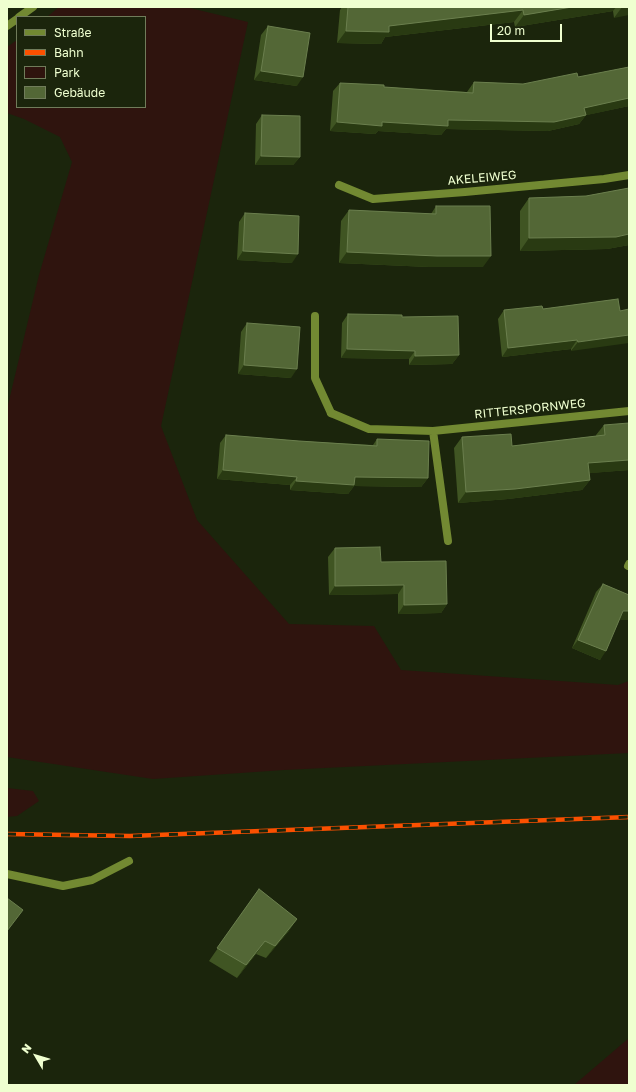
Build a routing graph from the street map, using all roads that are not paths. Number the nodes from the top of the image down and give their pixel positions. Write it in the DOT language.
graph roads {
  1 [pos="33,7"];
  2 [pos="21,16"];
  3 [pos="16,19"];
  4 [pos="7,26"];
  5 [pos="629,175"];
  6 [pos="339,185"];
  7 [pos="315,316"];
  8 [pos="629,411"];
  9 [pos="433,431"];
  10 [pos="448,541"];
  11 [pos="129,861"];
  12 [pos="7,874"];
  1 -- 2 [label="street"];
  3 -- 4 [label="street"];
  5 -- 6 [label="street, AKELEIWEG"];
  7 -- 9 [label="street, RITTERSPORNWEG"];
  8 -- 9 [label="street, RITTERSPORNWEG"];
  9 -- 10 [label="street"];
  11 -- 12 [label="street"];
}
